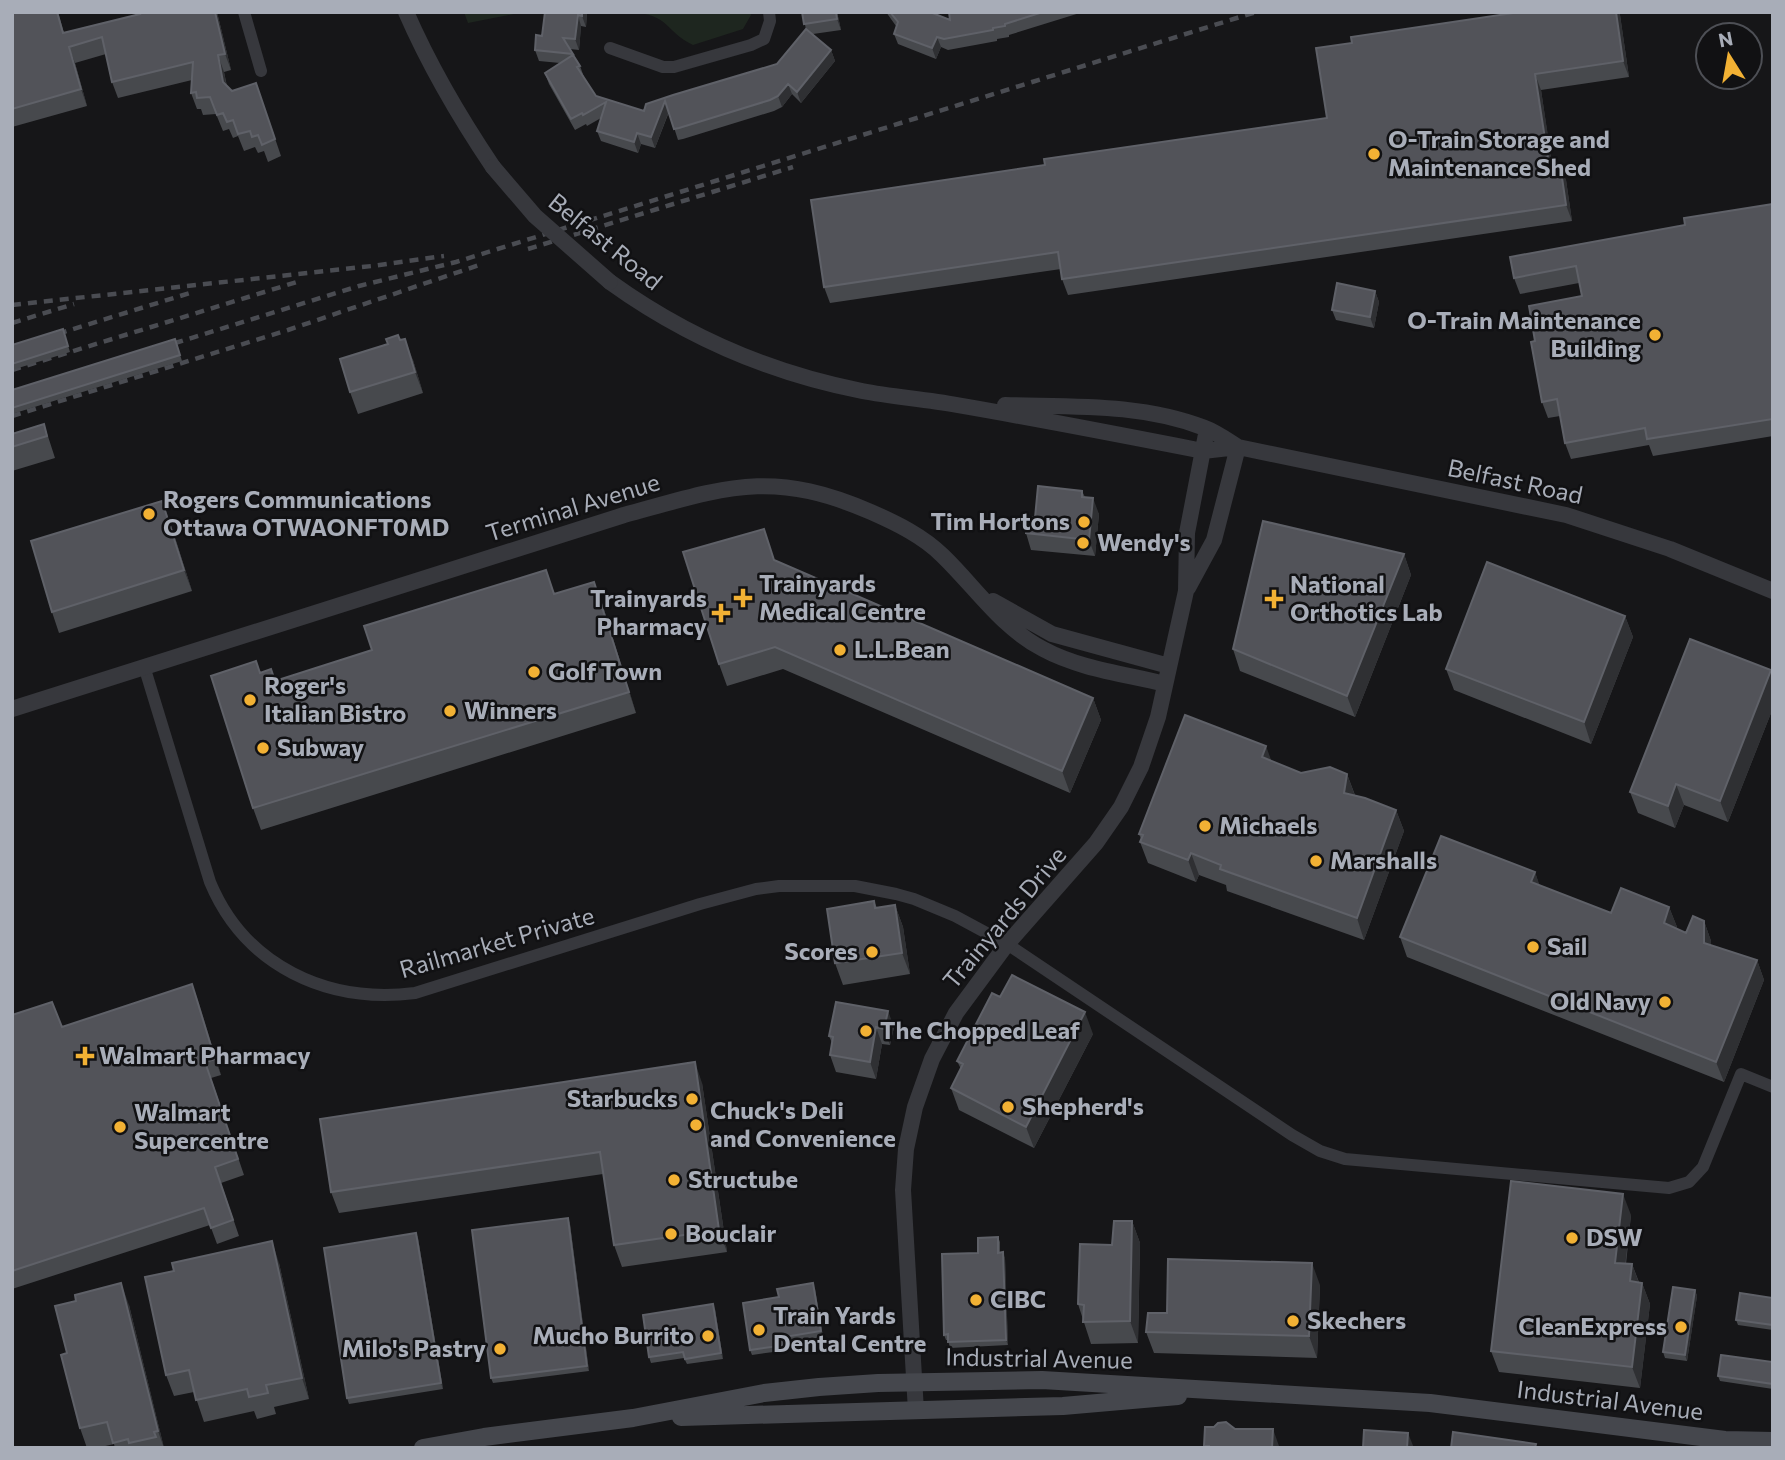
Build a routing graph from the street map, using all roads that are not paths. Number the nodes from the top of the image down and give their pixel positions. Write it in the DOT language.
graph roads {
  1 [pos="244,12"];
  2 [pos="406,12"];
  3 [pos="769,12"];
  4 [pos="610,48"];
  5 [pos="261,71"];
  6 [pos="953,404"];
  7 [pos="1207,429"];
  8 [pos="1238,447"];
  9 [pos="1203,451"];
  10 [pos="970,586"];
  11 [pos="1186,591"];
  12 [pos="1773,591"];
  13 [pos="144,666"];
  14 [pos="1169,666"];
  15 [pos="1165,684"];
  16 [pos="12,709"];
  17 [pos="1007,944"];
  18 [pos="1773,1087"];
  19 [pos="915,1383"];
  20 [pos="1237,1391"];
  21 [pos="916,1411"];
  22 [pos="633,1418"];
  23 [pos="1773,1441"];
  24 [pos="1733,1444"];
  25 [pos="423,1448"];
  1 -- 5 [label="street"];
  2 -- 6 [label="street, Belfast Road, bridge"];
  3 -- 4 [label="street"];
  6 -- 7 [label="street, Belfast Road"];
  6 -- 9 [label="street, Belfast Road"];
  7 -- 8 [label="street, Belfast Road"];
  7 -- 9 [label="street, Trainyards Drive"];
  8 -- 9 [label="street, Belfast Road"];
  8 -- 11 [label="street, Trainyards Drive"];
  8 -- 12 [label="street, Belfast Road"];
  9 -- 11 [label="street, Trainyards Drive"];
  10 -- 13 [label="street, Terminal Avenue"];
  10 -- 14 [label="street, Terminal Avenue"];
  10 -- 15 [label="street, Terminal Avenue"];
  11 -- 14 [label="street, Trainyards Drive"];
  13 -- 16 [label="street, Terminal Avenue"];
  13 -- 17 [label="street, Railmarket Private"];
  14 -- 15 [label="street, Trainyards Drive"];
  15 -- 17 [label="street, Trainyards Drive"];
  17 -- 18 [label="street, Railmarket Private"];
  17 -- 19 [label="street, Trainyards Drive"];
  19 -- 20 [label="main road, Industrial Avenue"];
  19 -- 21 [label="street, Trainyards Drive"];
  19 -- 22 [label="main road, Industrial Avenue"];
  20 -- 21 [label="main road, Industrial Avenue"];
  20 -- 24 [label="main road, Industrial Avenue"];
  21 -- 22 [label="main road, Industrial Avenue"];
  22 -- 25 [label="main road, Industrial Avenue"];
  23 -- 24 [label="main road, Industrial Avenue"];
}
